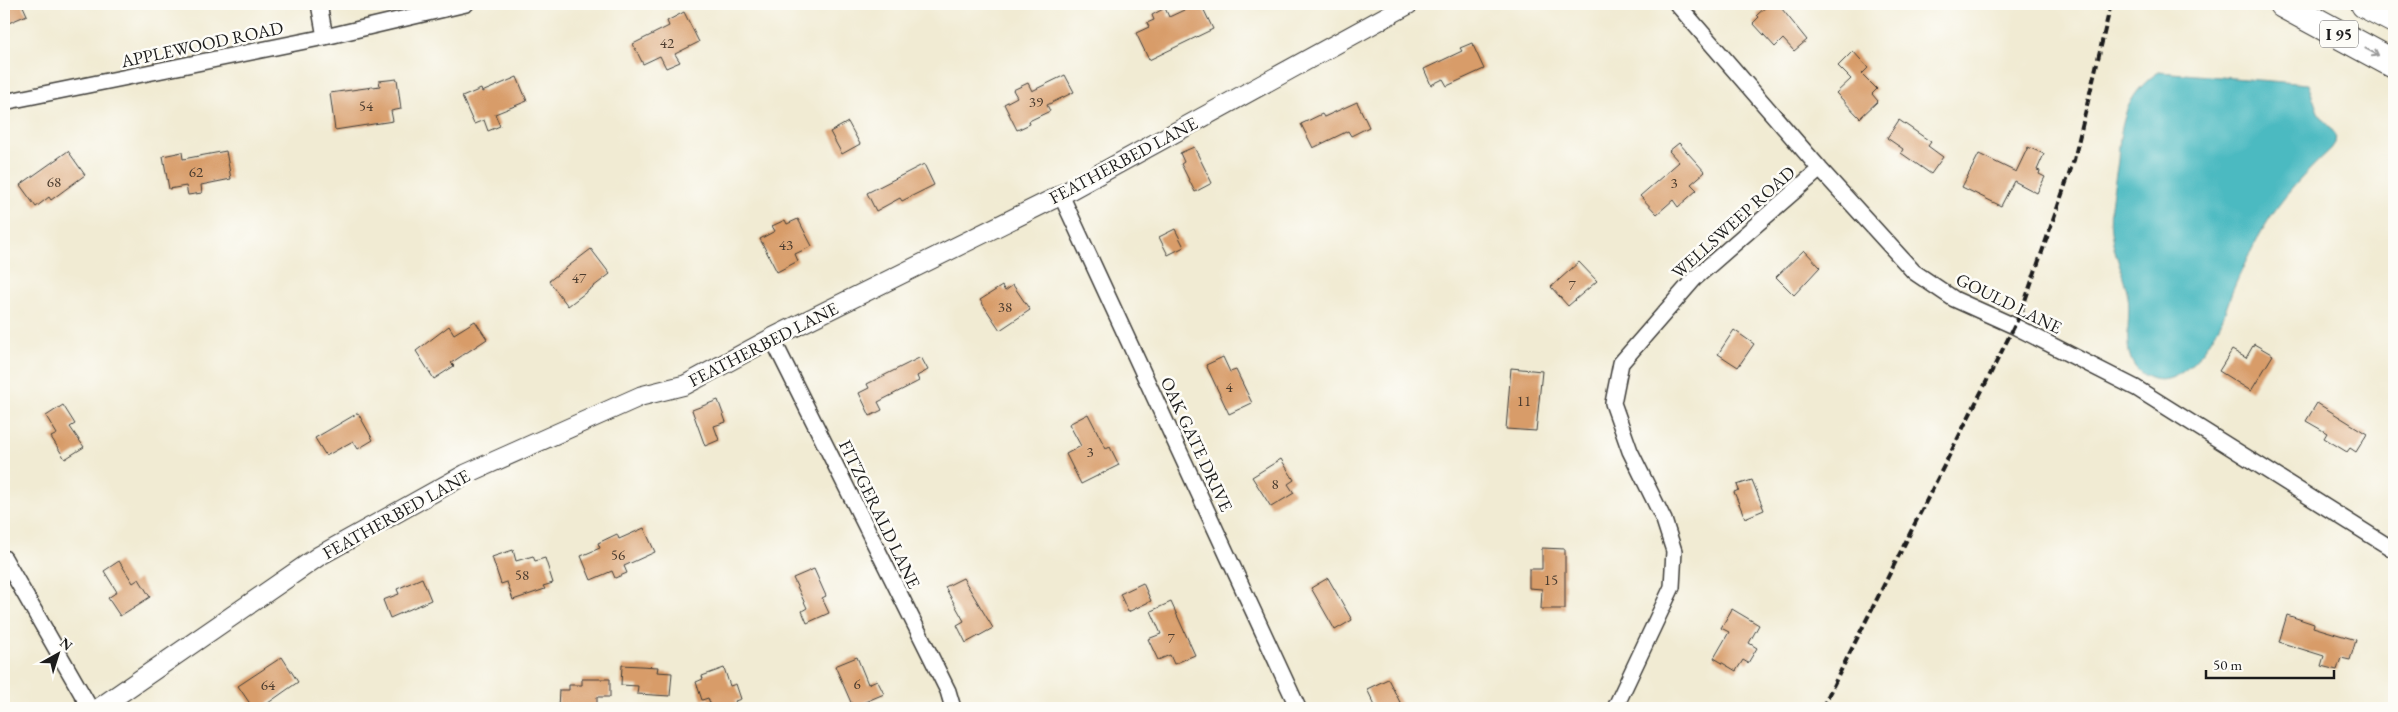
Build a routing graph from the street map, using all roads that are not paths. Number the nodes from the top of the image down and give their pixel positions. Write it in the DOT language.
graph roads {
  1 [pos="319,4"];
  2 [pos="466,4"];
  3 [pos="1410,4"];
  4 [pos="1677,4"];
  5 [pos="2283,4"];
  6 [pos="2365,4"];
  7 [pos="2394,19"];
  8 [pos="325,37"];
  9 [pos="2394,64"];
  10 [pos="4,102"];
  11 [pos="1820,169"];
  12 [pos="1061,195"];
  13 [pos="772,338"];
  14 [pos="2394,550"];
  15 [pos="4,558"];
  16 [pos="90,708"];
  17 [pos="99,708"];
  18 [pos="953,708"];
  19 [pos="1298,708"];
  20 [pos="1615,708"];
  1 -- 8 [label="street"];
  2 -- 8 [label="street, APPLEWOOD ROAD"];
  3 -- 12 [label="street, FEATHERBED LANE"];
  4 -- 11 [label="street, GOULD LANE"];
  5 -- 9 [label="highway, I 95, one-way"];
  6 -- 7 [label="highway, I 95"];
  8 -- 10 [label="street, APPLEWOOD ROAD"];
  11 -- 14 [label="street, GOULD LANE"];
  11 -- 20 [label="street, WELLSWEEP ROAD"];
  12 -- 13 [label="street, FEATHERBED LANE"];
  12 -- 19 [label="street, OAK GATE DRIVE"];
  13 -- 17 [label="street, FEATHERBED LANE"];
  13 -- 18 [label="street, FITZGERALD LANE"];
  15 -- 16 [label="street"];
}
